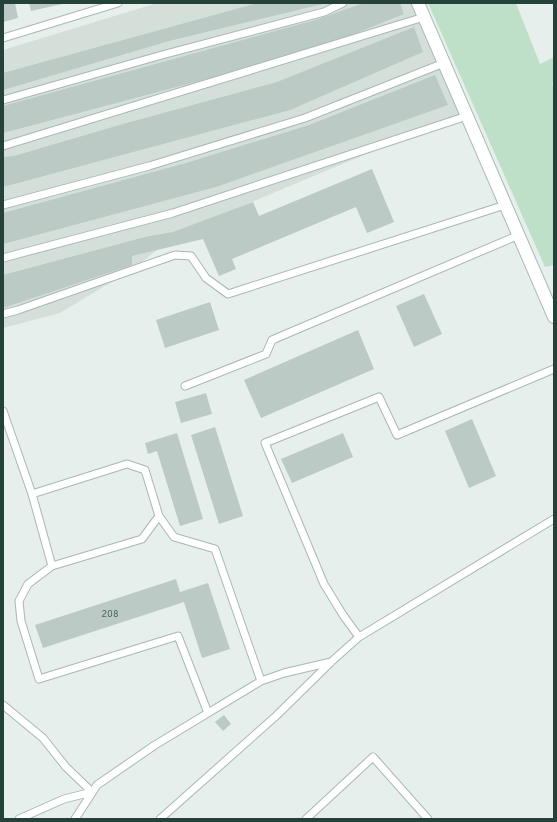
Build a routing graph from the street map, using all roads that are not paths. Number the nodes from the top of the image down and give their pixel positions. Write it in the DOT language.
graph roads {
  1 [pos="118,3"];
  2 [pos="343,3"];
  3 [pos="418,3"];
  4 [pos="424,17"];
  5 [pos="3,38"];
  6 [pos="444,62"];
  7 [pos="3,100"];
  8 [pos="467,116"];
  9 [pos="3,146"];
  10 [pos="505,204"];
  11 [pos="3,205"];
  12 [pos="518,235"];
  13 [pos="3,258"];
  14 [pos="3,314"];
  15 [pos="554,316"];
  16 [pos="554,369"];
  17 [pos="185,386"];
  18 [pos="3,411"];
  19 [pos="32,494"];
  20 [pos="159,516"];
  21 [pos="554,519"];
  22 [pos="52,566"];
  23 [pos="359,637"];
  24 [pos="331,662"];
  25 [pos="261,681"];
  26 [pos="3,705"];
  27 [pos="208,713"];
  28 [pos="92,792"];
  29 [pos="19,819"];
  30 [pos="75,819"];
  31 [pos="160,819"];
  32 [pos="306,819"];
  33 [pos="428,819"];
  1 -- 5 [label="lane"];
  2 -- 7 [label="lane"];
  3 -- 4 [label="street"];
  4 -- 6 [label="street"];
  4 -- 9 [label="lane"];
  6 -- 8 [label="street"];
  6 -- 11 [label="lane"];
  8 -- 10 [label="street"];
  8 -- 13 [label="lane"];
  10 -- 12 [label="street"];
  10 -- 14 [label="lane"];
  12 -- 15 [label="street"];
  12 -- 17 [label="lane"];
  16 -- 23 [label="lane"];
  18 -- 19 [label="lane"];
  19 -- 20 [label="lane"];
  19 -- 22 [label="lane"];
  20 -- 22 [label="lane"];
  20 -- 25 [label="lane"];
  21 -- 23 [label="lane"];
  22 -- 27 [label="lane"];
  23 -- 24 [label="lane"];
  24 -- 25 [label="lane"];
  24 -- 31 [label="lane"];
  25 -- 27 [label="lane"];
  26 -- 28 [label="lane"];
  27 -- 28 [label="lane"];
  28 -- 29 [label="lane"];
  28 -- 30 [label="lane"];
  32 -- 33 [label="lane"];
}
